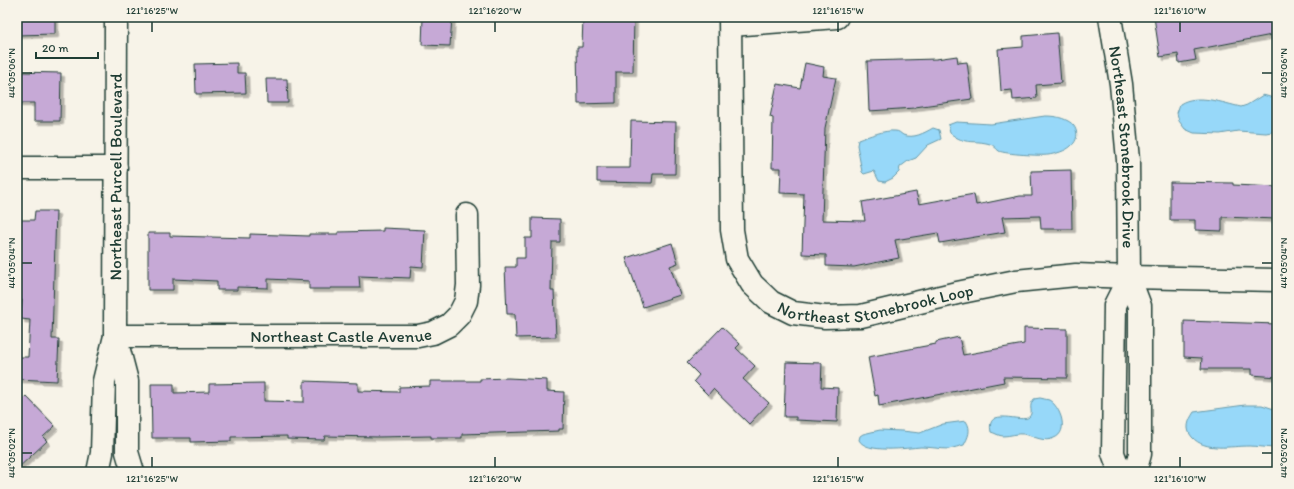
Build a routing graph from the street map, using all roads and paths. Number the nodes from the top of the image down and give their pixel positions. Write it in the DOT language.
graph roads {
  1 [pos="116,17"];
  2 [pos="837,17"];
  3 [pos="1110,17"];
  4 [pos="730,21"];
  5 [pos="17,168"];
  6 [pos="116,168"];
  7 [pos="467,215"];
  8 [pos="1129,277"];
  9 [pos="1277,280"];
  10 [pos="115,336"];
  11 [pos="98,472"];
  12 [pos="133,472"];
  13 [pos="1120,472"];
  14 [pos="1135,472"];
  1 -- 6 [label="street, Northeast Purcell Boulevard"];
  2 -- 4 [label="street"];
  3 -- 8 [label="street, Northeast Stonebrook Drive"];
  4 -- 8 [label="street, Northeast Stonebrook Loop"];
  5 -- 6 [label="street"];
  6 -- 10 [label="street, Northeast Purcell Boulevard"];
  7 -- 10 [label="street, Northeast Castle Avenue"];
  8 -- 9 [label="street, Northeast Stonebrook Loop"];
  8 -- 13 [label="street, Northeast Stonebrook Drive"];
  8 -- 14 [label="street, Northeast Stonebrook Drive"];
  10 -- 11 [label="street, Northeast Purcell Boulevard"];
  10 -- 12 [label="street, Northeast Purcell Boulevard"];
}
